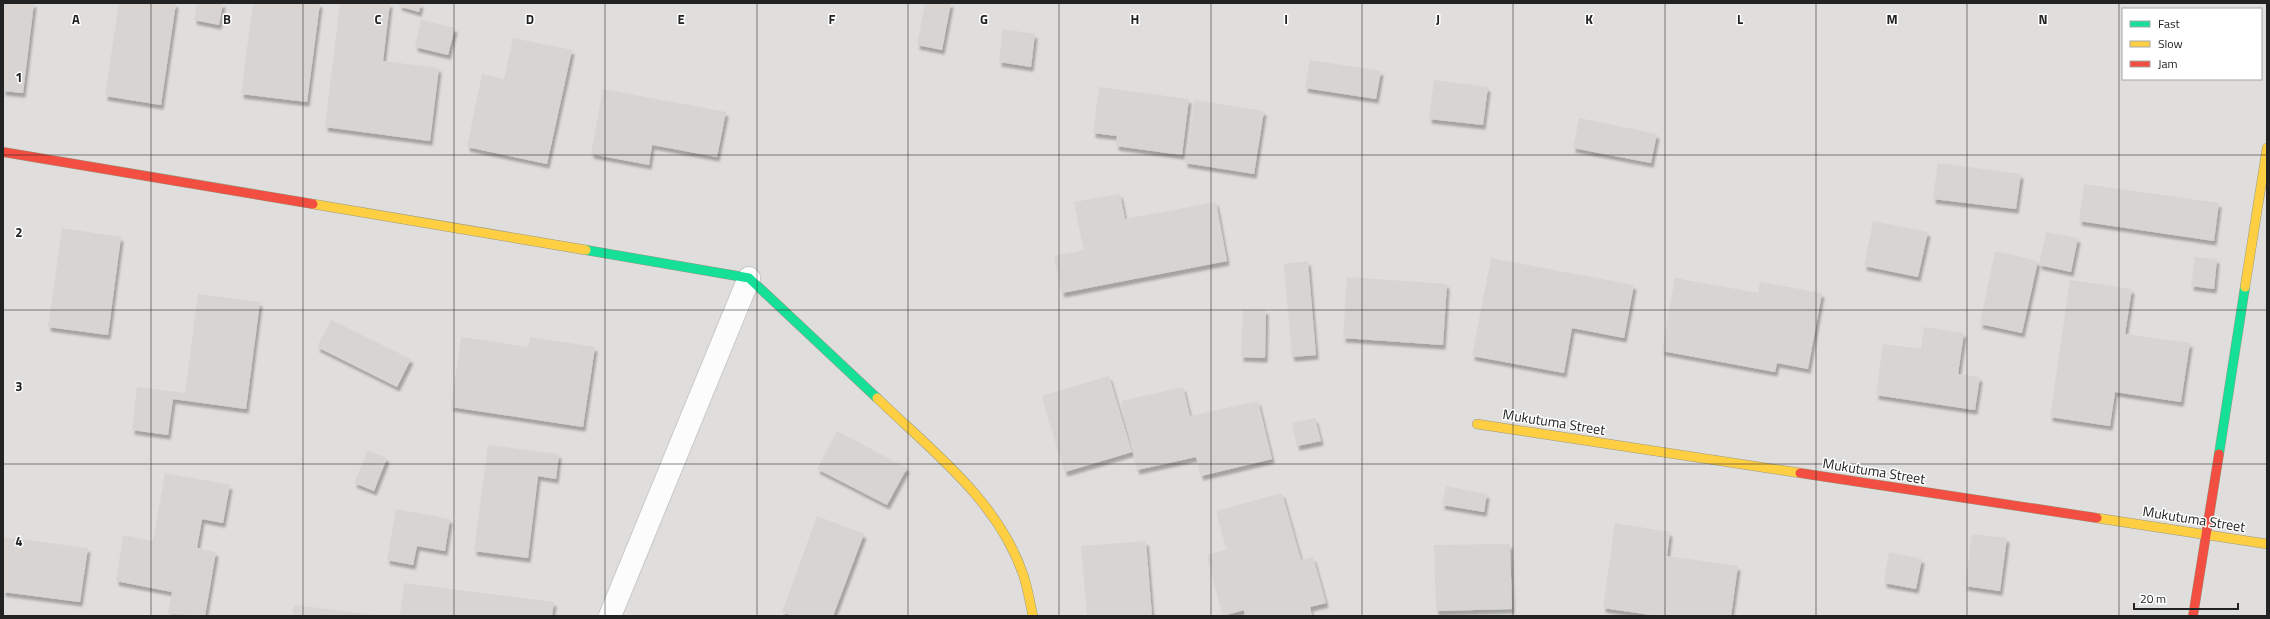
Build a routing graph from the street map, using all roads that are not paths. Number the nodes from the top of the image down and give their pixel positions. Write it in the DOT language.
graph roads {
  1 [pos="2267,148"];
  2 [pos="3,152"];
  3 [pos="749,278"];
  4 [pos="1477,424"];
  5 [pos="2206,535"];
  6 [pos="2267,544"];
  7 [pos="610,616"];
  8 [pos="1033,616"];
  9 [pos="2193,616"];
  1 -- 5 [label="street"];
  2 -- 3 [label="street"];
  3 -- 7 [label="street"];
  3 -- 8 [label="street"];
  4 -- 5 [label="street, Mukutuma Street"];
  5 -- 6 [label="street, Mukutuma Street"];
  5 -- 9 [label="street"];
}
